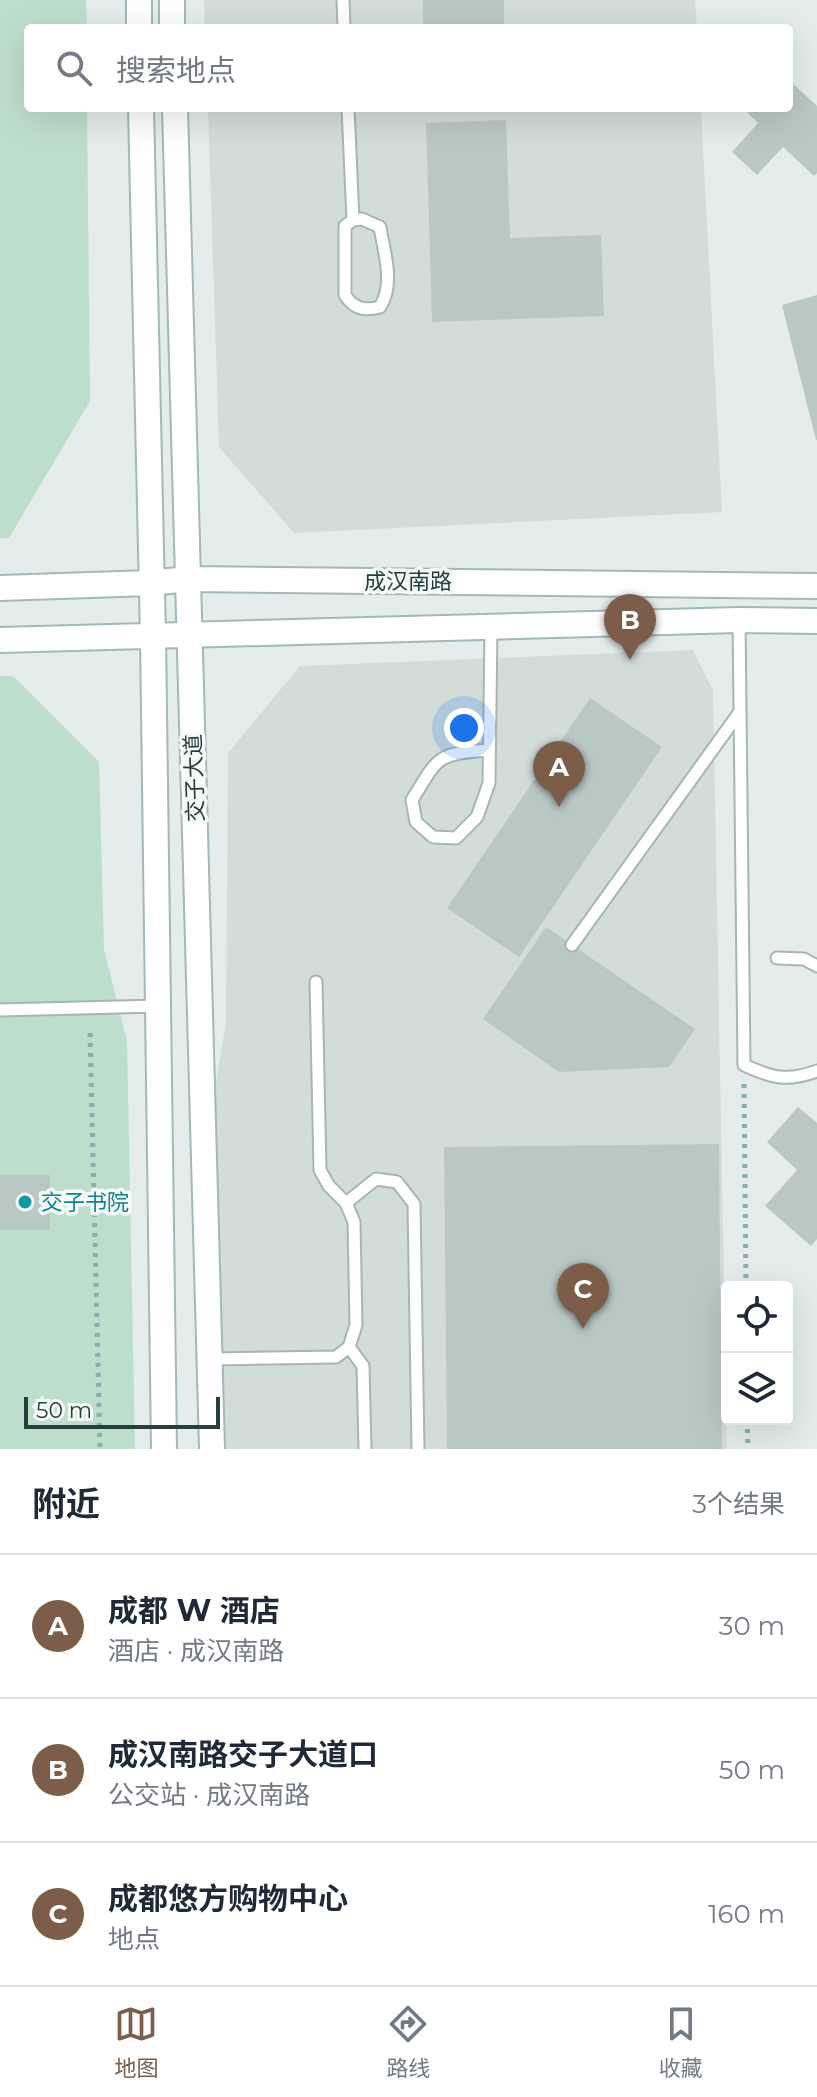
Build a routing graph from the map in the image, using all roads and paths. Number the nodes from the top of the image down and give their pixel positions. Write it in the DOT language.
graph roads {
  1 [pos="139,0"];
  2 [pos="172,0"];
  3 [pos="343,0"];
  4 [pos="139,24"];
  5 [pos="172,24"];
  6 [pos="344,24"];
  7 [pos="141,112"];
  8 [pos="175,112"];
  9 [pos="348,112"];
  10 [pos="353,220"];
  11 [pos="188,579"];
  12 [pos="150,583"];
  13 [pos="817,586"];
  14 [pos="0,588"];
  15 [pos="739,620"];
  16 [pos="817,621"];
  17 [pos="491,628"];
  18 [pos="189,636"];
  19 [pos="153,637"];
  20 [pos="0,640"];
  21 [pos="740,712"];
  22 [pos="489,750"];
  23 [pos="572,945"];
  24 [pos="777,958"];
  25 [pos="817,966"];
  26 [pos="316,982"];
  27 [pos="158,1006"];
  28 [pos="0,1010"];
  29 [pos="90,1033"];
  30 [pos="744,1065"];
  31 [pos="817,1071"];
  32 [pos="346,1203"];
  33 [pos="746,1281"];
  34 [pos="349,1347"];
  35 [pos="210,1359"];
  36 [pos="747,1425"];
  37 [pos="100,1449"];
  38 [pos="164,1449"];
  39 [pos="212,1449"];
  40 [pos="365,1449"];
  41 [pos="418,1449"];
  42 [pos="748,1449"];
  1 -- 4 [label="main road"];
  2 -- 5 [label="main road"];
  3 -- 6 [label="lane"];
  7 -- 12 [label="main road, 交子大道"];
  8 -- 11 [label="main road, 交子大道"];
  9 -- 10 [label="lane"];
  10 -- 10 [label="lane"];
  11 -- 12 [label="main road, 成汉南路"];
  11 -- 13 [label="main road, 成汉南路"];
  11 -- 18 [label="main road, 交子大道"];
  12 -- 14 [label="main road, 成汉南路"];
  12 -- 19 [label="main road, 交子大道"];
  15 -- 16 [label="main road"];
  15 -- 17 [label="main road"];
  15 -- 21 [label="lane"];
  17 -- 18 [label="main road"];
  17 -- 22 [label="lane"];
  18 -- 19 [label="main road"];
  18 -- 35 [label="main road, 交子大道"];
  19 -- 20 [label="main road"];
  19 -- 27 [label="main road, 交子大道"];
  21 -- 23 [label="lane"];
  21 -- 30 [label="lane"];
  22 -- 22 [label="lane"];
  24 -- 25 [label="lane"];
  26 -- 32 [label="lane"];
  27 -- 28 [label="lane"];
  27 -- 38 [label="main road, 交子大道"];
  29 -- 37 [label="path"];
  30 -- 31 [label="lane"];
  30 -- 33 [label="path"];
  32 -- 34 [label="lane"];
  32 -- 41 [label="lane"];
  34 -- 35 [label="lane"];
  34 -- 40 [label="lane"];
  35 -- 39 [label="main road, 交子大道"];
  36 -- 42 [label="path"];
}
